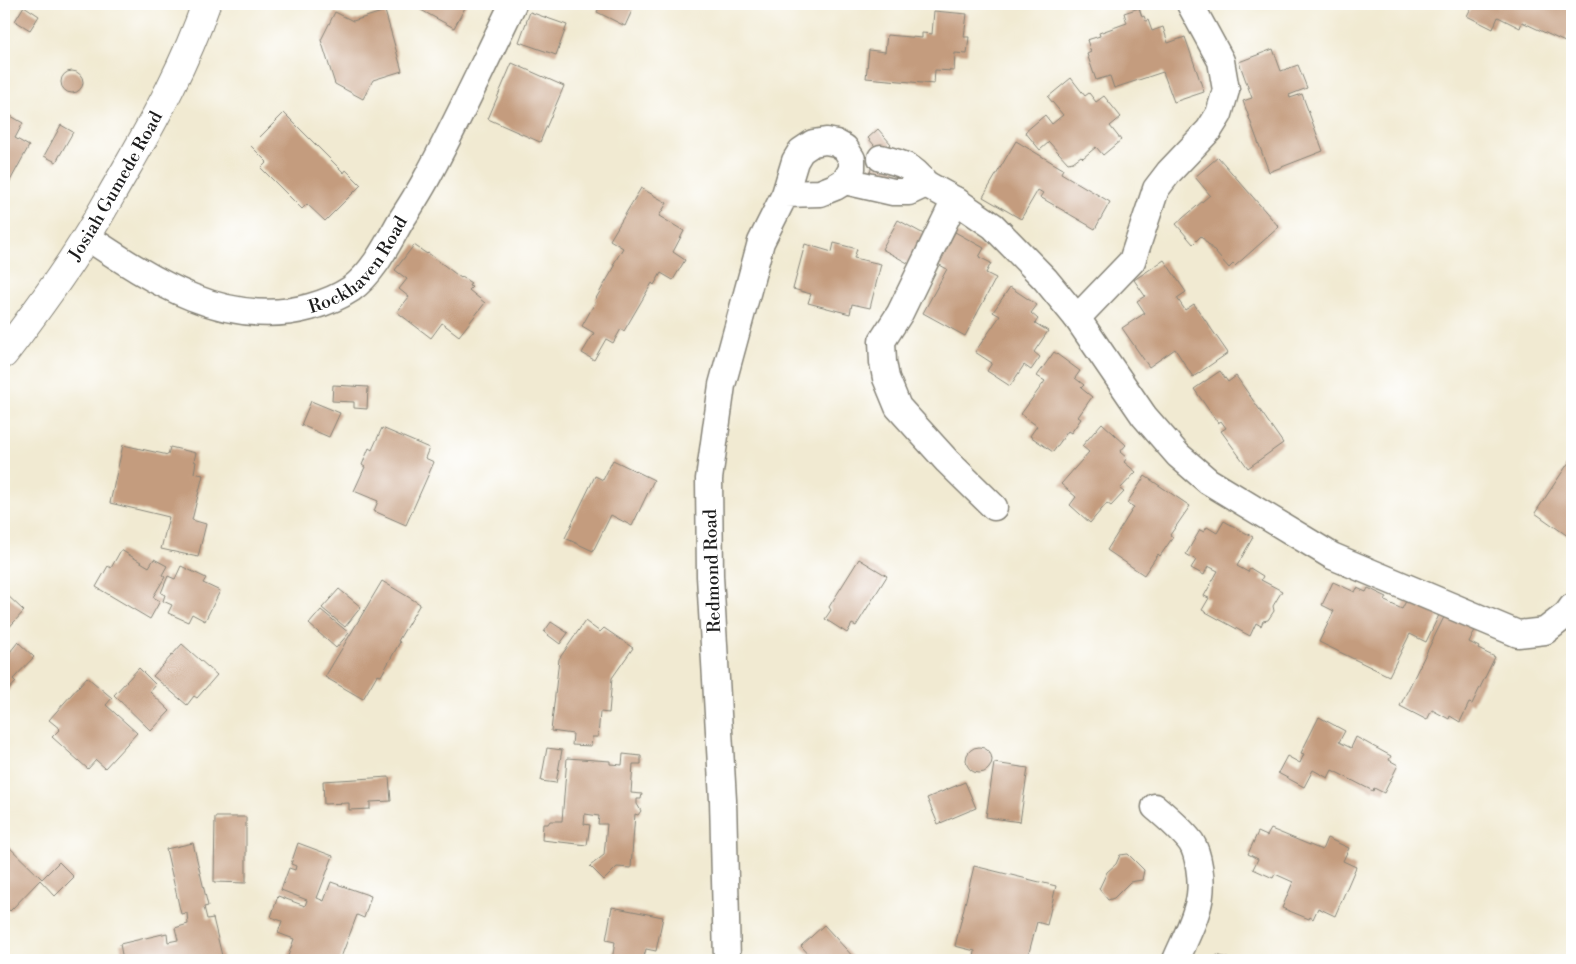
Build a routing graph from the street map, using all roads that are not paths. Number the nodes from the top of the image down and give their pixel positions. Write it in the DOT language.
graph roads {
  1 [pos="206,4"];
  2 [pos="512,4"];
  3 [pos="1190,4"];
  4 [pos="881,158"];
  5 [pos="845,181"];
  6 [pos="926,184"];
  7 [pos="785,194"];
  8 [pos="955,200"];
  9 [pos="87,237"];
  10 [pos="1077,318"];
  11 [pos="4,354"];
  12 [pos="994,507"];
  13 [pos="1572,607"];
  14 [pos="1155,807"];
  15 [pos="727,960"];
  16 [pos="1176,960"];
  1 -- 9 [label="main road, Josiah Gumede Road"];
  2 -- 9 [label="street, Rockhaven Road"];
  3 -- 10 [label="street"];
  4 -- 6 [label="street"];
  5 -- 6 [label="street"];
  5 -- 7 [label="street"];
  5 -- 7 [label="street, Redmond Road"];
  6 -- 8 [label="street"];
  7 -- 15 [label="street, Redmond Road"];
  8 -- 10 [label="street"];
  8 -- 12 [label="street"];
  9 -- 11 [label="main road, Josiah Gumede Road"];
  10 -- 13 [label="street"];
  14 -- 16 [label="street"];
}
